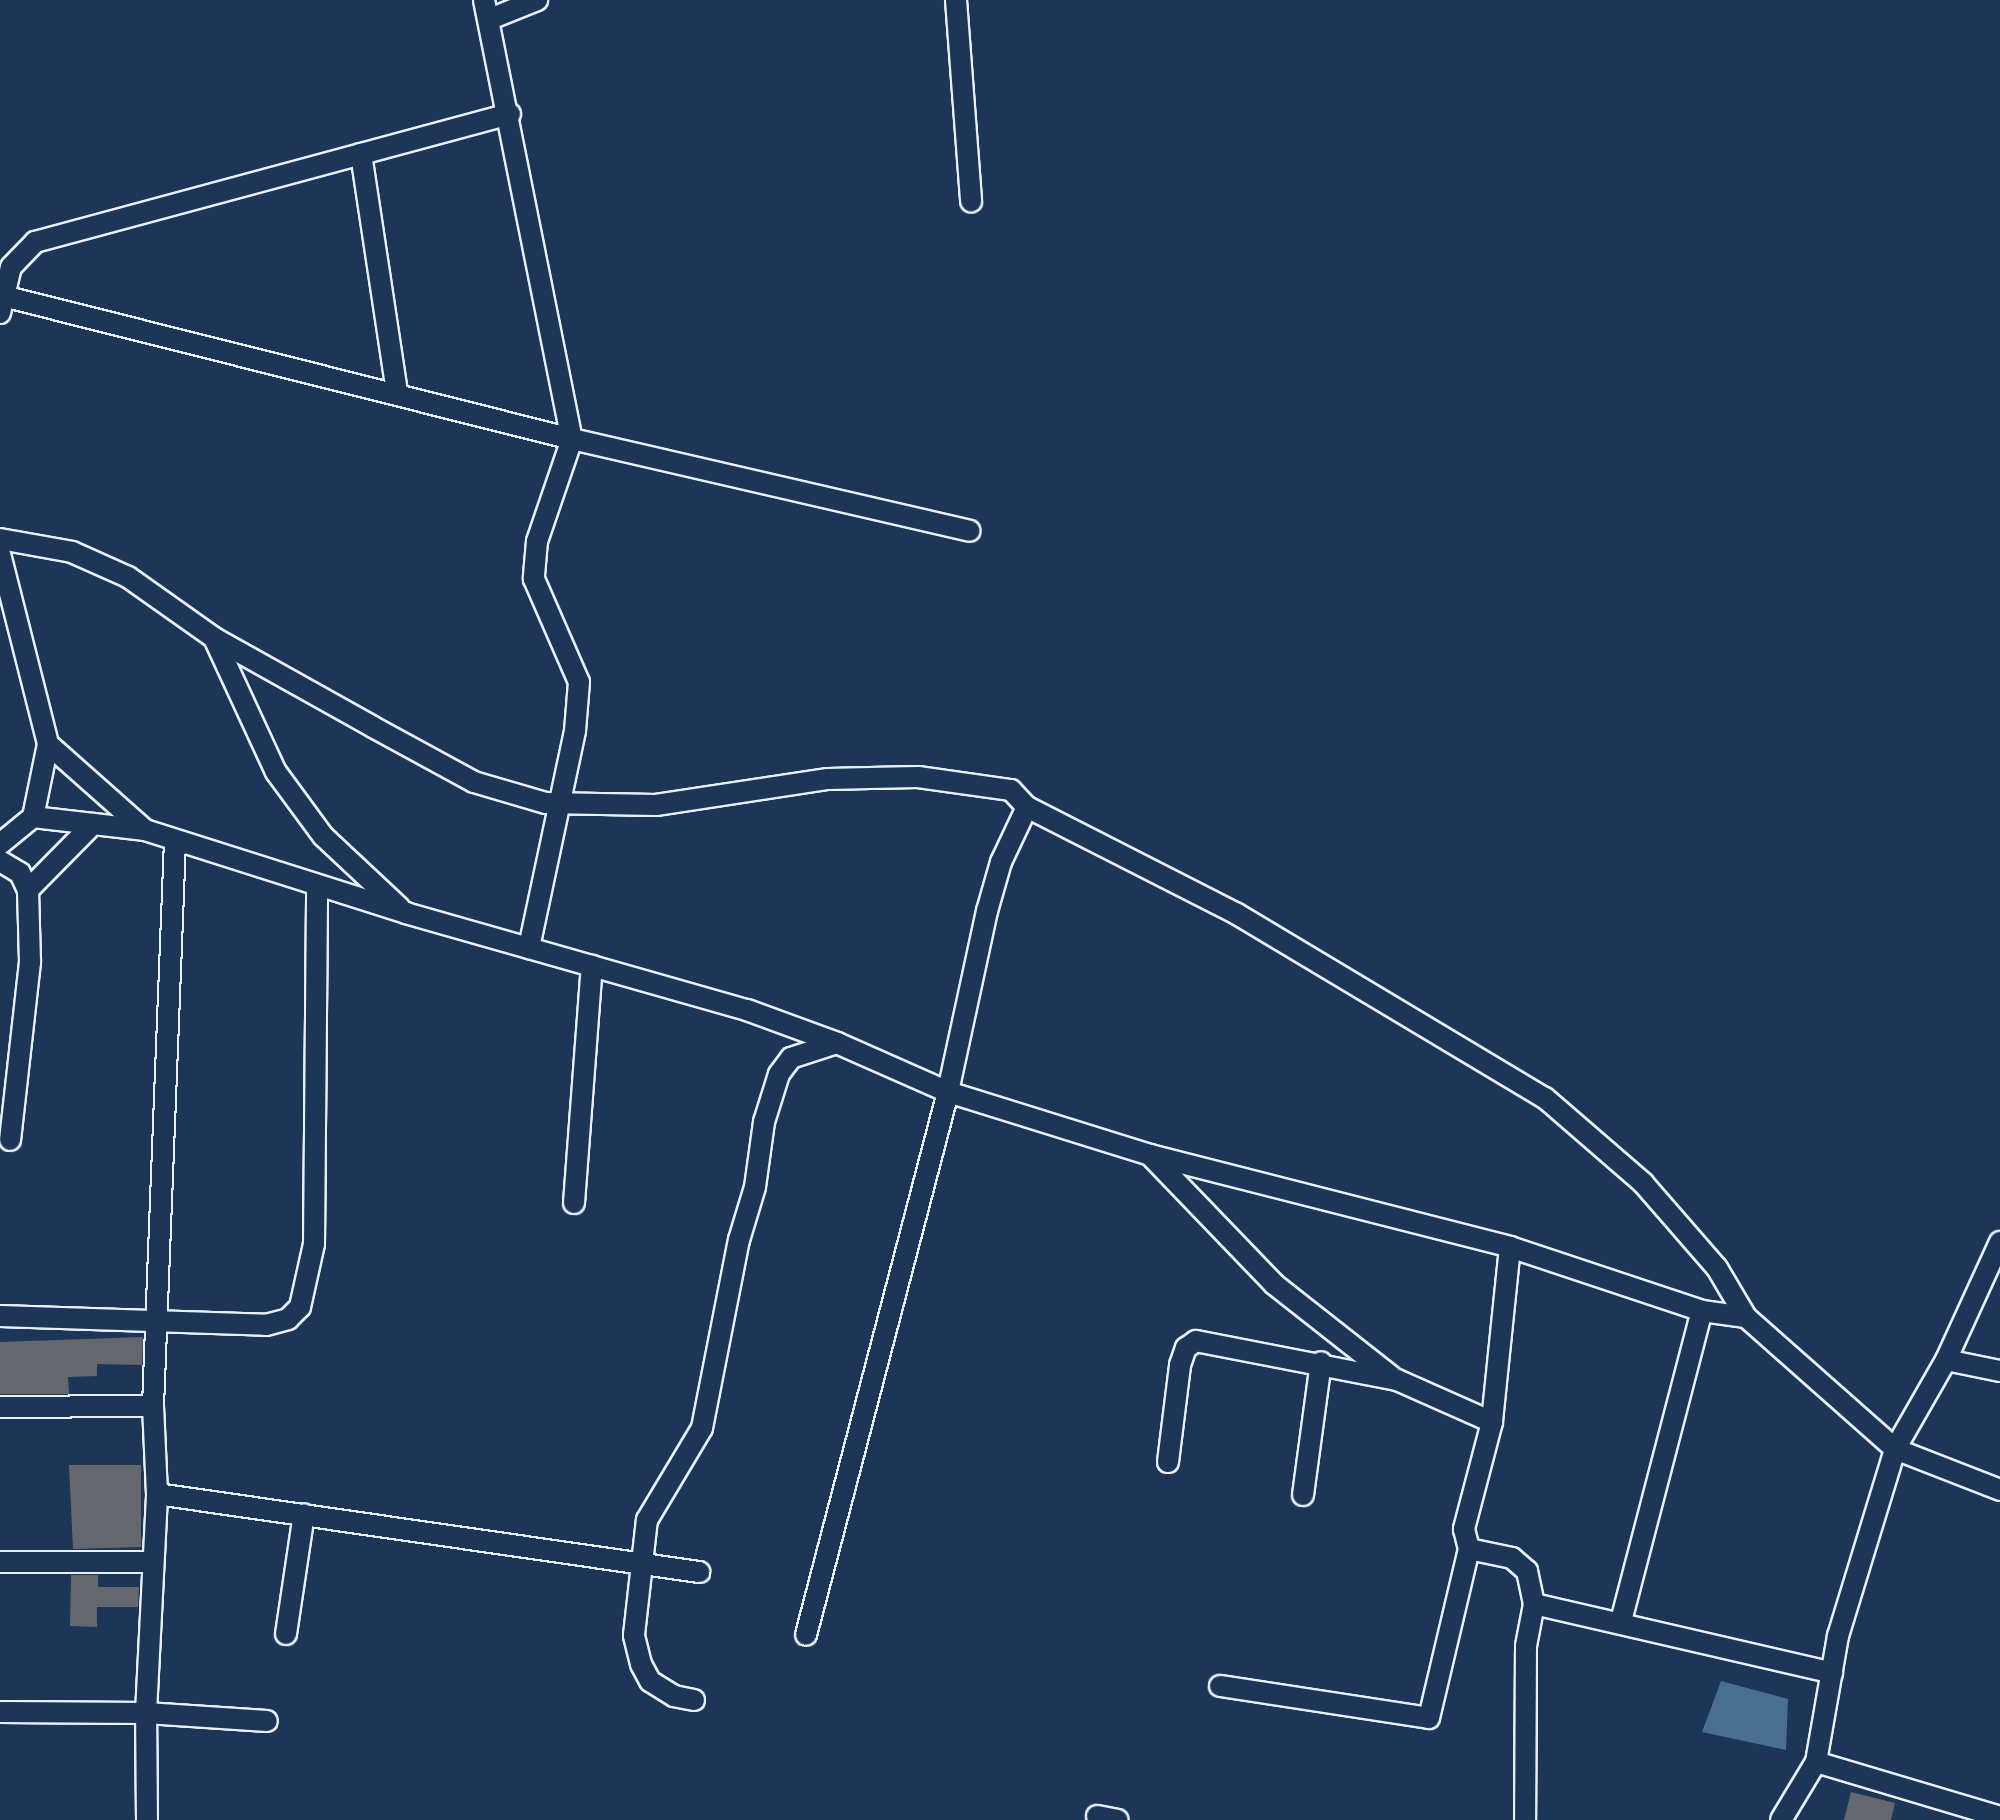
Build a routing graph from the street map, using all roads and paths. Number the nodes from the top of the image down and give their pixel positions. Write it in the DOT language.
graph roads {
  1 [pos="537,0"];
  2 [pos="956,0"];
  3 [pos="487,10"];
  4 [pos="510,114"];
  5 [pos="361,154"];
  6 [pos="971,201"];
  7 [pos="3,305"];
  8 [pos="397,393"];
  9 [pos="572,439"];
  10 [pos="969,531"];
  11 [pos="0,539"];
  12 [pos="0,554"];
  13 [pos="214,638"];
  14 [pos="48,744"];
  15 [pos="559,803"];
  16 [pos="1027,807"];
  17 [pos="33,817"];
  18 [pos="93,824"];
  19 [pos="145,830"];
  20 [pos="175,842"];
  21 [pos="0,844"];
  22 [pos="0,861"];
  23 [pos="317,886"];
  24 [pos="28,890"];
  25 [pos="406,913"];
  26 [pos="529,948"];
  27 [pos="592,966"];
  28 [pos="837,1043"];
  29 [pos="948,1092"];
  30 [pos="10,1140"];
  31 [pos="1150,1155"];
  32 [pos="574,1203"];
  33 [pos="2000,1242"];
  34 [pos="1510,1247"];
  35 [pos="1702,1311"];
  36 [pos="0,1316"];
  37 [pos="1746,1317"];
  38 [pos="158,1322"];
  39 [pos="1946,1360"];
  40 [pos="1321,1362"];
  41 [pos="2000,1371"];
  42 [pos="1397,1380"];
  43 [pos="153,1406"];
  44 [pos="0,1407"];
  45 [pos="1492,1422"];
  46 [pos="1895,1449"];
  47 [pos="1168,1462"];
  48 [pos="2000,1490"];
  49 [pos="157,1494"];
  50 [pos="1303,1495"];
  51 [pos="304,1514"];
  52 [pos="1469,1549"];
  53 [pos="0,1562"];
  54 [pos="151,1562"];
  55 [pos="640,1563"];
  56 [pos="699,1572"];
  57 [pos="1534,1604"];
  58 [pos="1621,1621"];
  59 [pos="286,1634"];
  60 [pos="806,1635"];
  61 [pos="1832,1673"];
  62 [pos="1220,1686"];
  63 [pos="694,1700"];
  64 [pos="0,1712"];
  65 [pos="146,1713"];
  66 [pos="267,1721"];
  67 [pos="1816,1762"];
  68 [pos="1097,1816"];
  69 [pos="2000,1817"];
  70 [pos="147,1820"];
  71 [pos="1118,1820"];
  72 [pos="1525,1820"];
  73 [pos="1781,1820"];
  1 -- 3 [label="street"];
  2 -- 6 [label="street"];
  3 -- 4 [label="street"];
  4 -- 5 [label="street"];
  4 -- 9 [label="street"];
  5 -- 7 [label="street"];
  5 -- 8 [label="street"];
  7 -- 8 [label="street"];
  8 -- 9 [label="street"];
  9 -- 10 [label="street"];
  9 -- 15 [label="street"];
  11 -- 13 [label="street"];
  12 -- 14 [label="street"];
  13 -- 15 [label="street"];
  13 -- 25 [label="street"];
  14 -- 17 [label="street"];
  14 -- 19 [label="street"];
  15 -- 16 [label="street"];
  15 -- 26 [label="street"];
  16 -- 29 [label="street"];
  16 -- 37 [label="street"];
  17 -- 18 [label="street"];
  17 -- 21 [label="street"];
  18 -- 19 [label="street"];
  18 -- 24 [label="street"];
  19 -- 20 [label="street"];
  20 -- 23 [label="street"];
  20 -- 38 [label="street"];
  22 -- 24 [label="street"];
  23 -- 25 [label="street"];
  23 -- 38 [label="street"];
  24 -- 30 [label="street"];
  25 -- 26 [label="street"];
  26 -- 27 [label="street"];
  27 -- 28 [label="street"];
  27 -- 32 [label="street"];
  28 -- 29 [label="street"];
  28 -- 55 [label="street"];
  29 -- 31 [label="street"];
  29 -- 60 [label="street"];
  31 -- 34 [label="street"];
  31 -- 42 [label="street"];
  33 -- 39 [label="street"];
  34 -- 35 [label="street"];
  34 -- 45 [label="street"];
  35 -- 37 [label="street"];
  35 -- 58 [label="street"];
  36 -- 38 [label="street"];
  37 -- 46 [label="street"];
  38 -- 43 [label="street"];
  39 -- 41 [label="street"];
  39 -- 46 [label="street"];
  40 -- 42 [label="street"];
  40 -- 47 [label="street"];
  40 -- 50 [label="street"];
  42 -- 45 [label="street"];
  43 -- 44 [label="street"];
  43 -- 49 [label="street"];
  45 -- 52 [label="street"];
  46 -- 48 [label="street"];
  46 -- 61 [label="street"];
  49 -- 51 [label="street"];
  49 -- 54 [label="street"];
  51 -- 55 [label="street"];
  51 -- 59 [label="street"];
  52 -- 57 [label="street"];
  52 -- 62 [label="street"];
  53 -- 54 [label="street"];
  54 -- 65 [label="street"];
  55 -- 56 [label="street"];
  55 -- 63 [label="street"];
  57 -- 58 [label="street"];
  57 -- 72 [label="street"];
  58 -- 61 [label="street"];
  61 -- 67 [label="street"];
  64 -- 65 [label="street"];
  65 -- 66 [label="street"];
  65 -- 70 [label="street"];
  67 -- 69 [label="street"];
  67 -- 73 [label="street"];
  68 -- 71 [label="street"];
}
